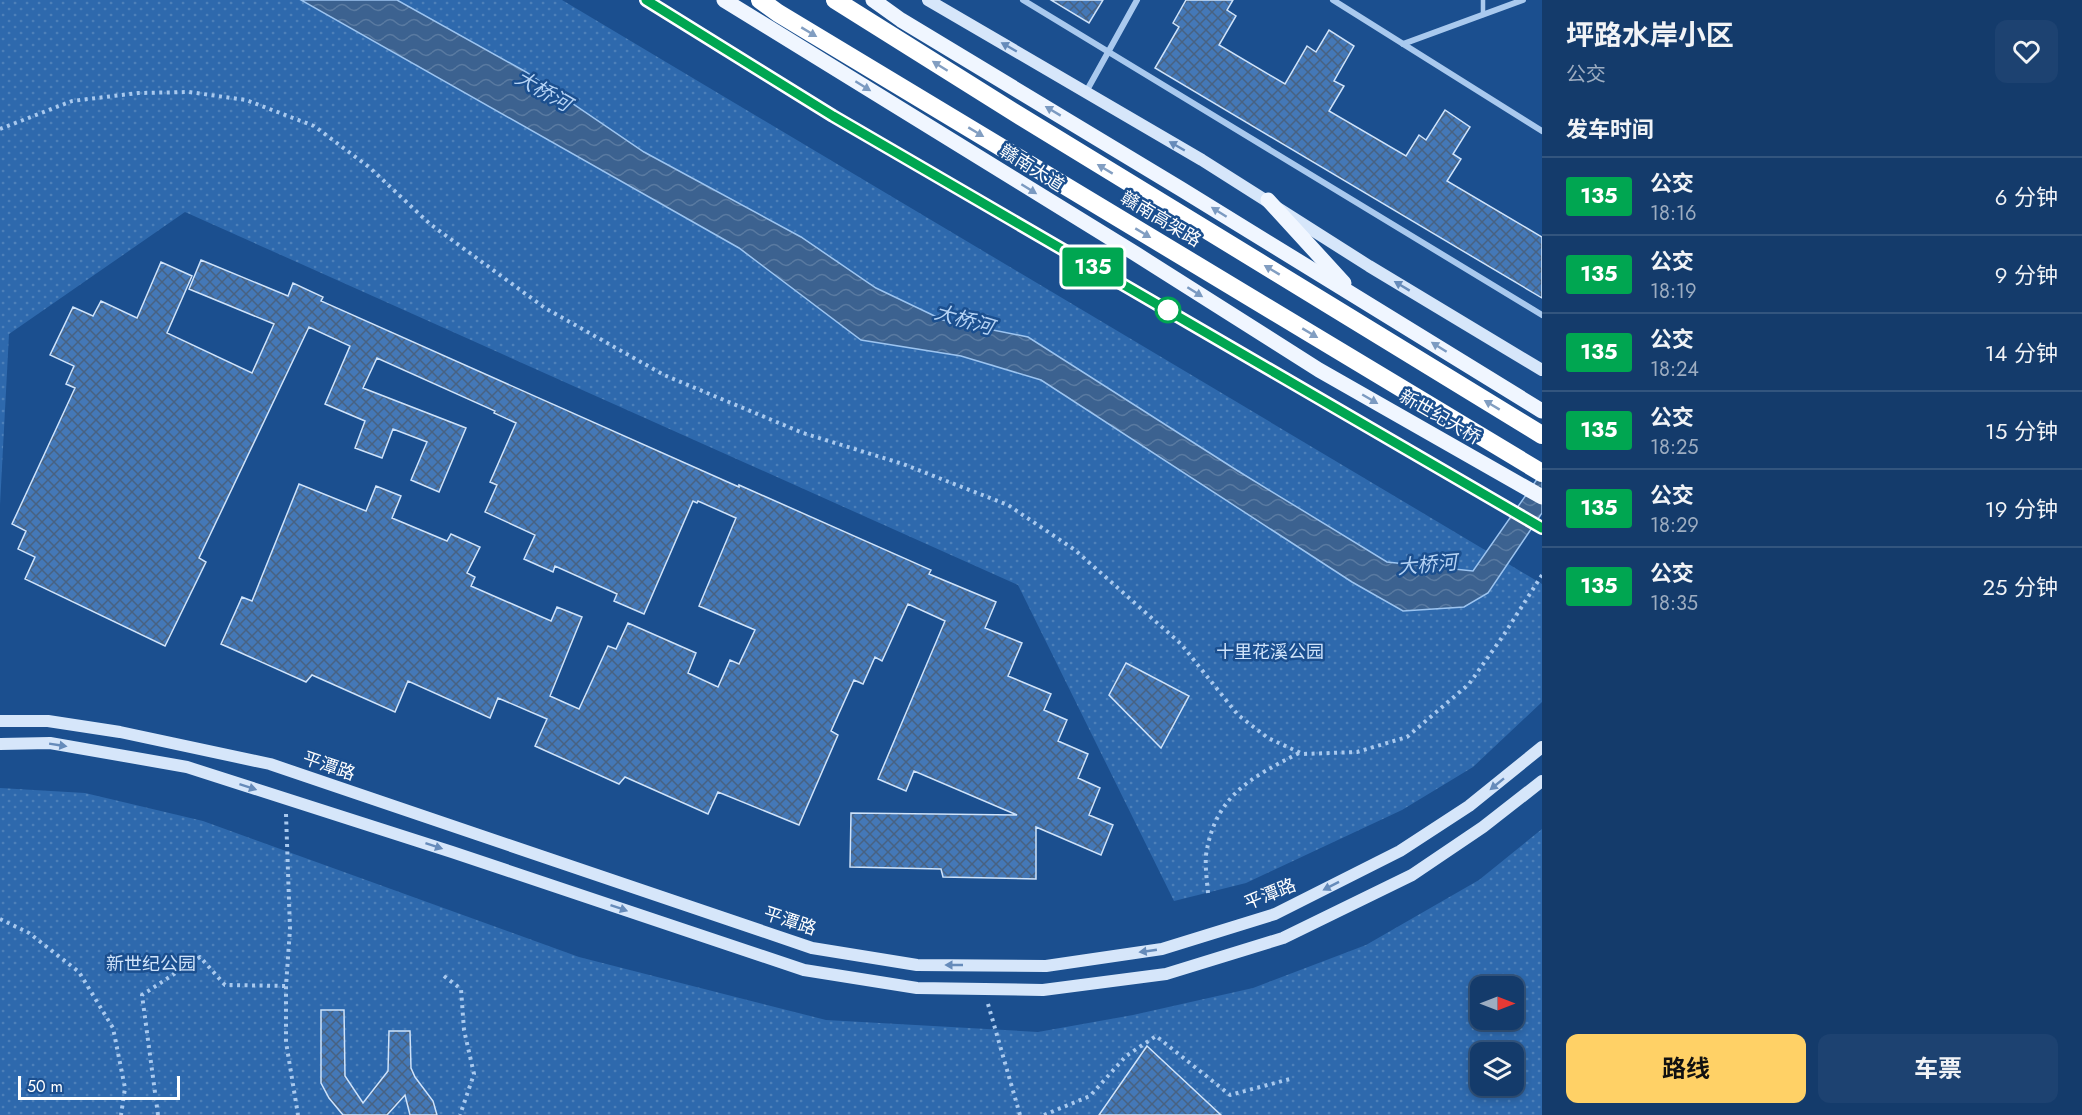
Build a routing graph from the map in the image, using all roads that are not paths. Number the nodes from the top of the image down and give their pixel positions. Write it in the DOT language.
graph roads {
  1 [pos="646,0"];
  2 [pos="724,0"];
  3 [pos="760,0"];
  4 [pos="835,0"];
  5 [pos="873,0"];
  6 [pos="928,0"];
  7 [pos="1023,0"];
  8 [pos="1137,0"];
  9 [pos="1334,0"];
  10 [pos="1483,0"];
  11 [pos="1523,0"];
  12 [pos="1483,16"];
  13 [pos="1403,44"];
  14 [pos="1109,52"];
  15 [pos="1086,92"];
  16 [pos="1542,131"];
  17 [pos="1268,200"];
  18 [pos="1359,298"];
  19 [pos="1542,315"];
  20 [pos="1319,370"];
  21 [pos="1542,370"];
  22 [pos="1542,411"];
  23 [pos="1542,435"];
  24 [pos="1542,473"];
  25 [pos="1542,497"];
  26 [pos="1542,528"];
  27 [pos="0,721"];
  28 [pos="0,744"];
  29 [pos="1542,747"];
  30 [pos="1542,782"];
  1 -- 26 [label="main road"];
  2 -- 20 [label="main road, 赣南大道, one-way"];
  3 -- 24 [label="highway, 赣南高架路, one-way, bridge"];
  23 -- 4 [label="highway, 赣南高架路, one-way, bridge"];
  18 -- 5 [label="main road, one-way"];
  15 -- 6 [label="main road, one-way"];
  7 -- 14 [label="street"];
  8 -- 14 [label="street"];
  9 -- 13 [label="street"];
  10 -- 12 [label="lane"];
  11 -- 12 [label="street"];
  12 -- 13 [label="street"];
  13 -- 16 [label="street"];
  14 -- 15 [label="street"];
  14 -- 19 [label="street"];
  17 -- 15 [label="main road, one-way"];
  17 -- 18 [label="main road"];
  21 -- 17 [label="main road, one-way"];
  22 -- 18 [label="main road, one-way"];
  20 -- 25 [label="main road, 新世纪大桥, one-way"];
  29 -- 27 [label="main road, 平潭路, one-way"];
  28 -- 30 [label="main road, one-way"];
}
